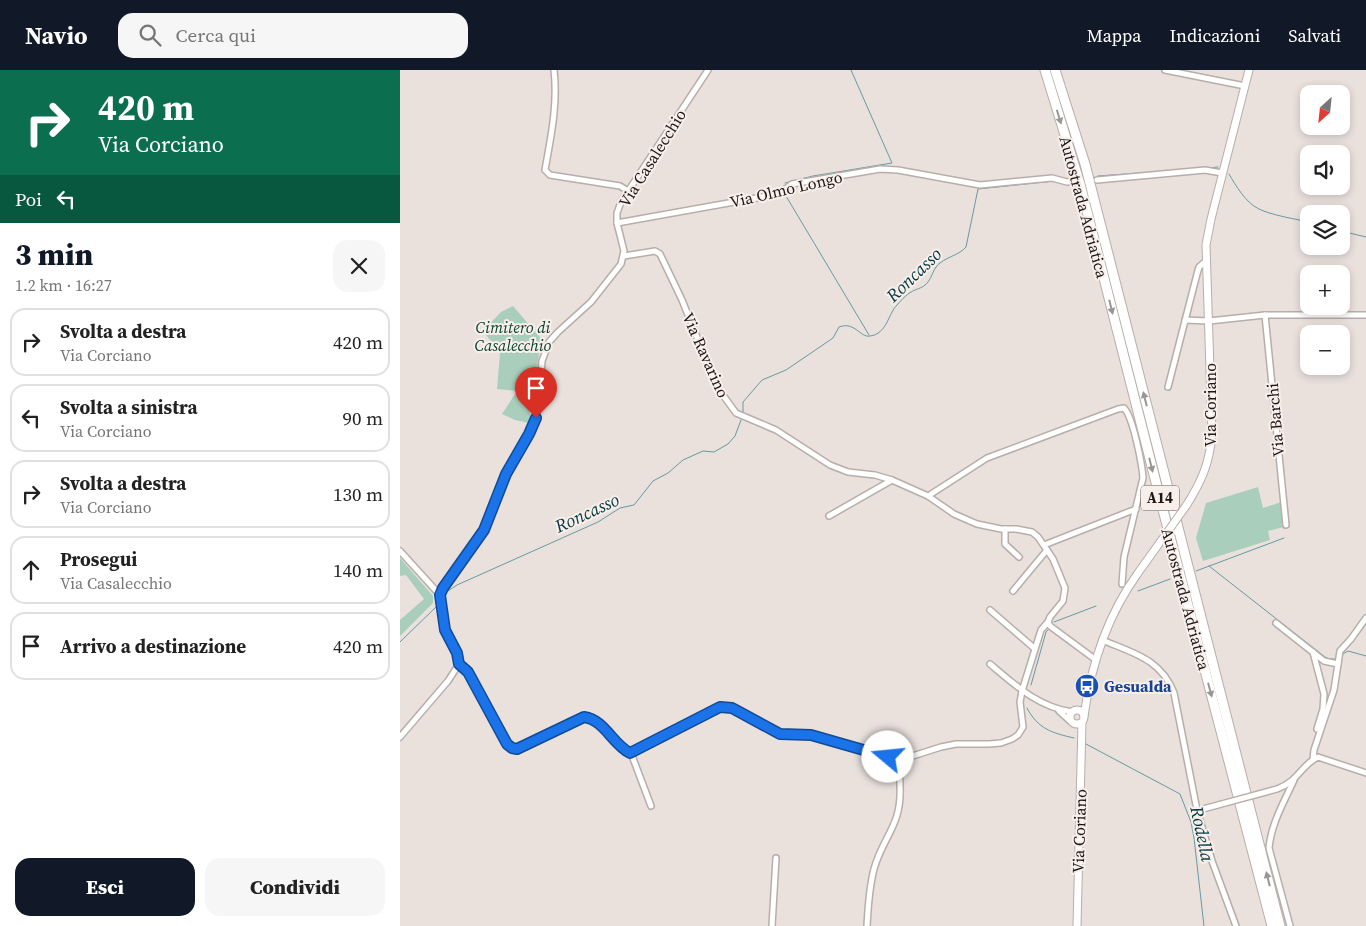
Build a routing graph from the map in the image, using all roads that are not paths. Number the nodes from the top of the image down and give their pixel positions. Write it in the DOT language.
graph roads {
  1 [pos="554,70"];
  2 [pos="1045,70"];
  3 [pos="1055,70"];
  4 [pos="1165,70"];
  5 [pos="1249,70"];
  6 [pos="706,71"];
  7 [pos="1245,86"];
  8 [pos="1222,173"];
  9 [pos="1097,180"];
  10 [pos="1074,181"];
  11 [pos="628,191"];
  12 [pos="617,223"];
  13 [pos="624,256"];
  14 [pos="1206,260"];
  15 [pos="1265,315"];
  16 [pos="1366,315"];
  17 [pos="1186,320"];
  18 [pos="1209,321"];
  19 [pos="1168,387"];
  20 [pos="892,480"];
  21 [pos="928,496"];
  22 [pos="1136,509"];
  23 [pos="829,516"];
  24 [pos="1286,525"];
  25 [pos="1005,529"];
  26 [pos="1045,547"];
  27 [pos="400,551"];
  28 [pos="1019,557"];
  29 [pos="1122,584"];
  30 [pos="1013,591"];
  31 [pos="440,595"];
  32 [pos="990,610"];
  33 [pos="1366,618"];
  34 [pos="1048,622"];
  35 [pos="1276,623"];
  36 [pos="1102,640"];
  37 [pos="1034,648"];
  38 [pos="1313,652"];
  39 [pos="1096,660"];
  40 [pos="1338,660"];
  41 [pos="459,664"];
  42 [pos="990,664"];
  43 [pos="1022,691"];
  44 [pos="1087,696"];
  45 [pos="1059,710"];
  46 [pos="1074,711"];
  47 [pos="1083,720"];
  48 [pos="1072,722"];
  49 [pos="1082,736"];
  50 [pos="400,737"];
  51 [pos="1317,740"];
  52 [pos="630,753"];
  53 [pos="1312,759"];
  54 [pos="897,761"];
  55 [pos="1366,774"];
  56 [pos="1294,780"];
  57 [pos="651,806"];
  58 [pos="1200,809"];
  59 [pos="776,858"];
  60 [pos="772,926"];
  61 [pos="867,926"];
  62 [pos="1077,926"];
  63 [pos="1236,926"];
  64 [pos="1272,926"];
  65 [pos="1280,926"];
  66 [pos="1290,926"];
  1 -- 11 [label="street"];
  2 -- 64 [label="highway, Autostrada Adriatica / A14, one-way"];
  65 -- 3 [label="highway, Autostrada Adriatica / A14, one-way"];
  4 -- 7 [label="street"];
  5 -- 7 [label="main road, Via Coriano"];
  6 -- 11 [label="street, Via Casalecchio"];
  7 -- 8 [label="main road, Via Coriano"];
  8 -- 9 [label="street"];
  8 -- 14 [label="main road, Via Coriano"];
  10 -- 12 [label="street, Via Olmo Longo"];
  11 -- 12 [label="street, Via Casalecchio"];
  12 -- 13 [label="street, Via Casalecchio"];
  13 -- 20 [label="street, Via Ravarino"];
  13 -- 31 [label="street"];
  14 -- 17 [label="street, Via Coriano"];
  14 -- 18 [label="main road, Via Coriano"];
  15 -- 16 [label="street"];
  15 -- 18 [label="street"];
  15 -- 24 [label="street, Via Barchi"];
  17 -- 18 [label="street"];
  17 -- 19 [label="street, Via Coriano"];
  18 -- 36 [label="main road, Via Coriano, bridge"];
  20 -- 21 [label="street, Via Ravarino"];
  20 -- 23 [label="street"];
  21 -- 22 [label="street"];
  21 -- 25 [label="street, Via Ravarino"];
  22 -- 26 [label="street"];
  22 -- 29 [label="street"];
  25 -- 26 [label="street, Via Ravarino"];
  25 -- 28 [label="street"];
  26 -- 30 [label="street"];
  26 -- 34 [label="street, Via Ravarino"];
  27 -- 31 [label="street"];
  31 -- 41 [label="street"];
  32 -- 37 [label="street"];
  33 -- 40 [label="street"];
  34 -- 37 [label="street"];
  34 -- 39 [label="street"];
  35 -- 38 [label="street"];
  36 -- 39 [label="main road, Via Coriano"];
  36 -- 58 [label="street"];
  37 -- 43 [label="street"];
  38 -- 40 [label="street"];
  38 -- 51 [label="street"];
  39 -- 44 [label="main road, Via Coriano"];
  40 -- 51 [label="street"];
  41 -- 50 [label="street"];
  41 -- 52 [label="street"];
  42 -- 43 [label="street"];
  43 -- 45 [label="street"];
  43 -- 54 [label="street"];
  44 -- 46 [label="main road, Via Coriano"];
  44 -- 47 [label="main road, Via Coriano"];
  45 -- 46 [label="street"];
  45 -- 48 [label="street"];
  46 -- 47 [label="main road"];
  46 -- 48 [label="main road"];
  47 -- 48 [label="main road"];
  47 -- 49 [label="main road, Via Coriano"];
  48 -- 49 [label="main road"];
  49 -- 62 [label="main road, Via Coriano"];
  51 -- 53 [label="street"];
  52 -- 54 [label="street"];
  52 -- 57 [label="street"];
  53 -- 55 [label="street"];
  53 -- 56 [label="street"];
  54 -- 61 [label="street"];
  56 -- 58 [label="street, bridge"];
  56 -- 66 [label="street"];
  58 -- 63 [label="street"];
  59 -- 60 [label="street"];
}
